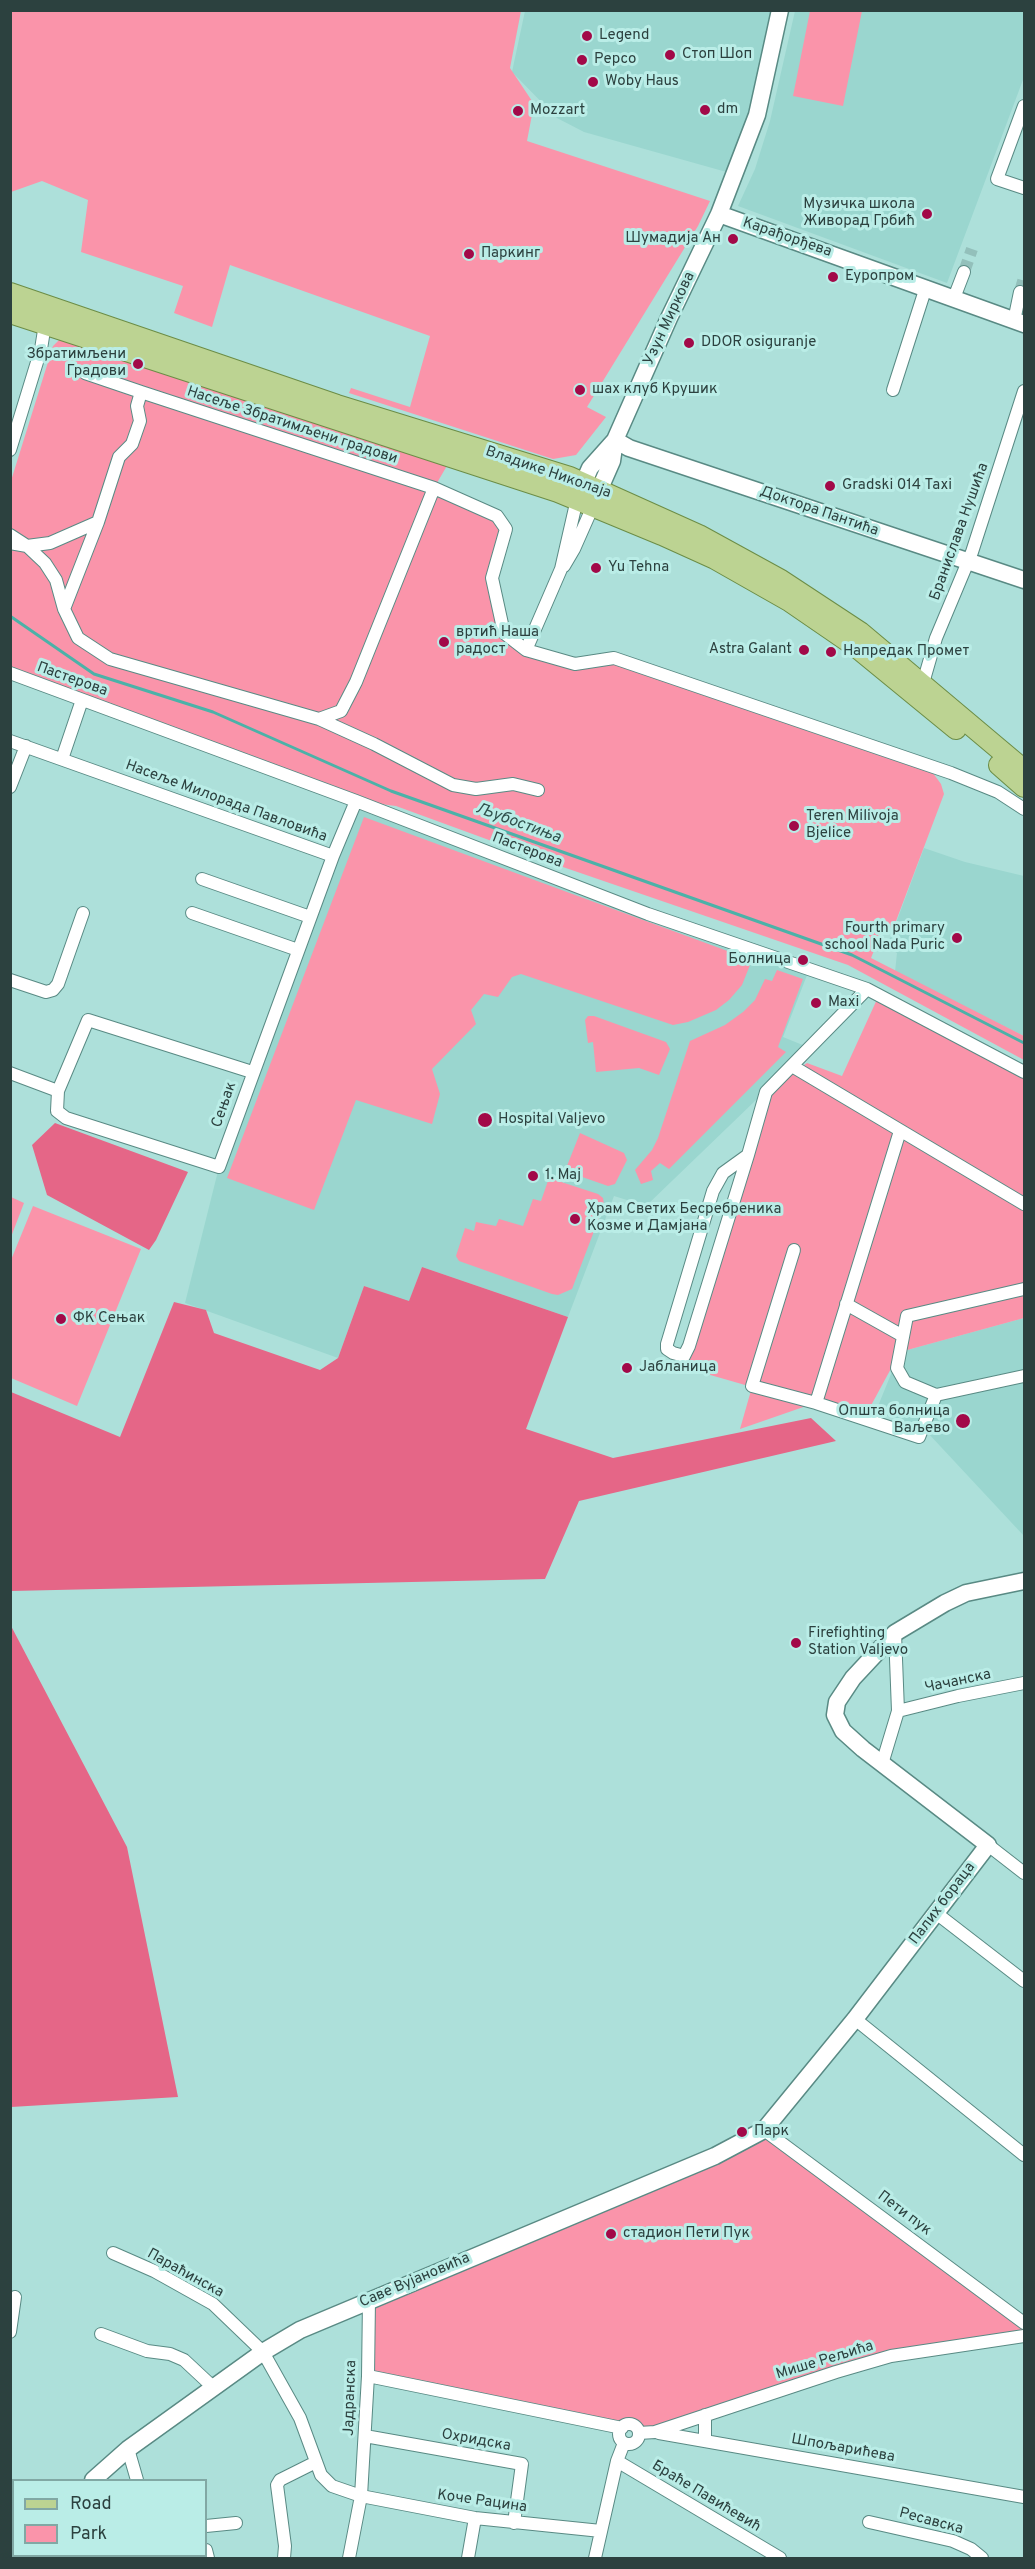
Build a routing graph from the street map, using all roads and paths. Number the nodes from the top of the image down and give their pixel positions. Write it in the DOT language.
graph roads {
  1 [pos="780,10"];
  2 [pos="1024,106"];
  3 [pos="1024,188"];
  4 [pos="719,214"];
  5 [pos="963,272"];
  6 [pos="926,287"];
  7 [pos="1020,292"];
  8 [pos="10,293"];
  9 [pos="954,298"];
  10 [pos="10,313"];
  11 [pos="53,317"];
  12 [pos="1019,322"];
  13 [pos="85,373"];
  14 [pos="893,390"];
  15 [pos="141,392"];
  16 [pos="1024,392"];
  17 [pos="615,440"];
  18 [pos="10,450"];
  19 [pos="434,488"];
  20 [pos="588,494"];
  21 [pos="98,522"];
  22 [pos="10,535"];
  23 [pos="10,543"];
  24 [pos="27,546"];
  25 [pos="968,562"];
  26 [pos="1024,580"];
  27 [pos="64,609"];
  28 [pos="526,650"];
  29 [pos="10,673"];
  30 [pos="923,682"];
  31 [pos="82,700"];
  32 [pos="319,719"];
  33 [pos="10,741"];
  34 [pos="26,746"];
  35 [pos="62,759"];
  36 [pos="1024,770"];
  37 [pos="10,787"];
  38 [pos="1024,787"];
  39 [pos="538,790"];
  40 [pos="356,801"];
  41 [pos="1024,809"];
  42 [pos="333,856"];
  43 [pos="202,879"];
  44 [pos="83,913"];
  45 [pos="192,913"];
  46 [pos="310,917"];
  47 [pos="298,950"];
  48 [pos="10,980"];
  49 [pos="867,989"];
  50 [pos="792,1066"];
  51 [pos="252,1072"];
  52 [pos="1024,1072"];
  53 [pos="10,1073"];
  54 [pos="58,1091"];
  55 [pos="900,1131"];
  56 [pos="748,1155"];
  57 [pos="1024,1204"];
  58 [pos="794,1250"];
  59 [pos="1024,1288"];
  60 [pos="846,1304"];
  61 [pos="903,1336"];
  62 [pos="1024,1376"];
  63 [pos="936,1395"];
  64 [pos="816,1403"];
  65 [pos="1024,1581"];
  66 [pos="895,1633"];
  67 [pos="1024,1683"];
  68 [pos="898,1711"];
  69 [pos="882,1764"];
  70 [pos="988,1845"];
  71 [pos="1024,1873"];
  72 [pos="936,1912"];
  73 [pos="1024,1981"];
  74 [pos="855,2019"];
  75 [pos="764,2130"];
  76 [pos="1024,2155"];
  77 [pos="113,2253"];
  78 [pos="15,2297"];
  79 [pos="369,2300"];
  80 [pos="1024,2323"];
  81 [pos="10,2332"];
  82 [pos="101,2334"];
  83 [pos="1024,2336"];
  84 [pos="263,2352"];
  85 [pos="368,2376"];
  86 [pos="214,2388"];
  87 [pos="705,2415"];
  88 [pos="621,2428"];
  89 [pos="655,2432"];
  90 [pos="639,2433"];
  91 [pos="365,2436"];
  92 [pos="705,2439"];
  93 [pos="624,2443"];
  94 [pos="128,2449"];
  95 [pos="617,2461"];
  96 [pos="316,2462"];
  97 [pos="95,2479"];
  98 [pos="136,2479"];
  99 [pos="361,2496"];
  100 [pos="1024,2497"];
  101 [pos="475,2518"];
  102 [pos="869,2522"];
  103 [pos="236,2523"];
  104 [pos="514,2523"];
  105 [pos="207,2526"];
  106 [pos="601,2531"];
  107 [pos="284,2559"];
  108 [pos="349,2559"];
  109 [pos="468,2559"];
  110 [pos="595,2559"];
  111 [pos="780,2559"];
  112 [pos="982,2559"];
  1 -- 4 [label="street, Узун Миркова"];
  2 -- 3 [label="street"];
  4 -- 6 [label="street, Карађорђева"];
  4 -- 17 [label="street, Узун Миркова"];
  5 -- 9 [label="street"];
  6 -- 9 [label="street, Карађорђева"];
  6 -- 14 [label="street"];
  7 -- 12 [label="street"];
  8 -- 11 [label="main road, Владике Николаја"];
  9 -- 12 [label="street, Карађорђева"];
  10 -- 11 [label="main road, Владике Николаја"];
  11 -- 18 [label="street"];
  11 -- 20 [label="main road, Владике Николаја"];
  13 -- 15 [label="street, Насеље Збратимљени градови"];
  15 -- 19 [label="street, Насеље Збратимљени градови"];
  15 -- 21 [label="street"];
  16 -- 25 [label="street, Бранислава Нушића"];
  17 -- 20 [label="street, Узун Миркова"];
  17 -- 25 [label="street, Доктора Пантића"];
  19 -- 28 [label="street, Насеље Збратимљени градови"];
  19 -- 32 [label="street"];
  20 -- 28 [label="street"];
  20 -- 30 [label="main road, Владике Николаја"];
  20 -- 38 [label="main road, Владике Николаја"];
  21 -- 24 [label="street"];
  21 -- 27 [label="street"];
  22 -- 24 [label="street"];
  23 -- 24 [label="street"];
  24 -- 27 [label="street"];
  25 -- 26 [label="street, Доктора Пантића"];
  25 -- 30 [label="street, Бранислава Нушића"];
  27 -- 32 [label="street"];
  28 -- 41 [label="street"];
  29 -- 31 [label="street, Пастерова"];
  30 -- 36 [label="main road, Владике Николаја"];
  31 -- 35 [label="street"];
  31 -- 40 [label="street, Пастерова"];
  32 -- 39 [label="street"];
  33 -- 34 [label="street, Насеље Милорада Павловића"];
  34 -- 35 [label="street, Насеље Милорада Павловића"];
  34 -- 37 [label="street"];
  35 -- 42 [label="street, Насеље Милорада Павловића"];
  40 -- 42 [label="street"];
  40 -- 49 [label="street, Пастерова"];
  42 -- 46 [label="street, Насеље Милорада Павловића"];
  43 -- 46 [label="street"];
  44 -- 48 [label="street"];
  45 -- 47 [label="street"];
  46 -- 47 [label="street, Насеље Милорада Павловића"];
  47 -- 51 [label="street, Насеље Милорада Павловића"];
  49 -- 50 [label="street"];
  49 -- 52 [label="street, Пастерова"];
  50 -- 55 [label="street"];
  50 -- 56 [label="street"];
  51 -- 54 [label="street, Сењак"];
  51 -- 54 [label="street, Сењак"];
  53 -- 54 [label="street"];
  55 -- 57 [label="street"];
  55 -- 60 [label="street"];
  56 -- 56 [label="street"];
  58 -- 64 [label="street"];
  59 -- 61 [label="street"];
  60 -- 61 [label="street"];
  60 -- 64 [label="street"];
  61 -- 63 [label="street"];
  62 -- 63 [label="street"];
  63 -- 64 [label="street"];
  65 -- 66 [label="street"];
  66 -- 68 [label="street"];
  66 -- 69 [label="street"];
  67 -- 68 [label="street, Чачанска"];
  68 -- 69 [label="street"];
  69 -- 70 [label="street"];
  70 -- 71 [label="street"];
  70 -- 72 [label="street, Палих бораца"];
  72 -- 73 [label="street"];
  72 -- 74 [label="street, Палих бораца"];
  74 -- 75 [label="street, Палих бораца"];
  74 -- 76 [label="street"];
  75 -- 79 [label="street, Саве Вујановића"];
  75 -- 80 [label="street, Пети пук"];
  77 -- 84 [label="street, Параћинска"];
  78 -- 81 [label="street"];
  79 -- 84 [label="street, Саве Вујановића"];
  79 -- 85 [label="street, Јадранска"];
  82 -- 86 [label="street"];
  83 -- 87 [label="street, Мише Рељића"];
  84 -- 86 [label="street, Саве Вујановића"];
  84 -- 96 [label="street"];
  85 -- 88 [label="street"];
  85 -- 91 [label="street, Јадранска"];
  86 -- 94 [label="street, Саве Вујановића"];
  87 -- 89 [label="street, Мише Рељића"];
  87 -- 92 [label="street"];
  88 -- 90 [label="street"];
  88 -- 93 [label="street"];
  89 -- 90 [label="street, Мише Рељића"];
  89 -- 92 [label="street, Шпољарићева"];
  90 -- 93 [label="street"];
  91 -- 99 [label="street, Јадранска"];
  91 -- 104 [label="street, Охридска"];
  92 -- 100 [label="street, Шпољарићева"];
  93 -- 95 [label="street"];
  94 -- 97 [label="street, Саве Вујановића"];
  94 -- 98 [label="street"];
  95 -- 106 [label="street"];
  95 -- 111 [label="street, Браће Павићевић"];
  96 -- 99 [label="street"];
  96 -- 107 [label="street"];
  99 -- 101 [label="street, Коче Рацина"];
  99 -- 108 [label="street, Јадранска"];
  101 -- 104 [label="street, Коче Рацина"];
  101 -- 109 [label="street"];
  102 -- 112 [label="street, Ресавска"];
  103 -- 105 [label="street"];
  104 -- 106 [label="street, Коче Рацина"];
  106 -- 110 [label="street"];
}
